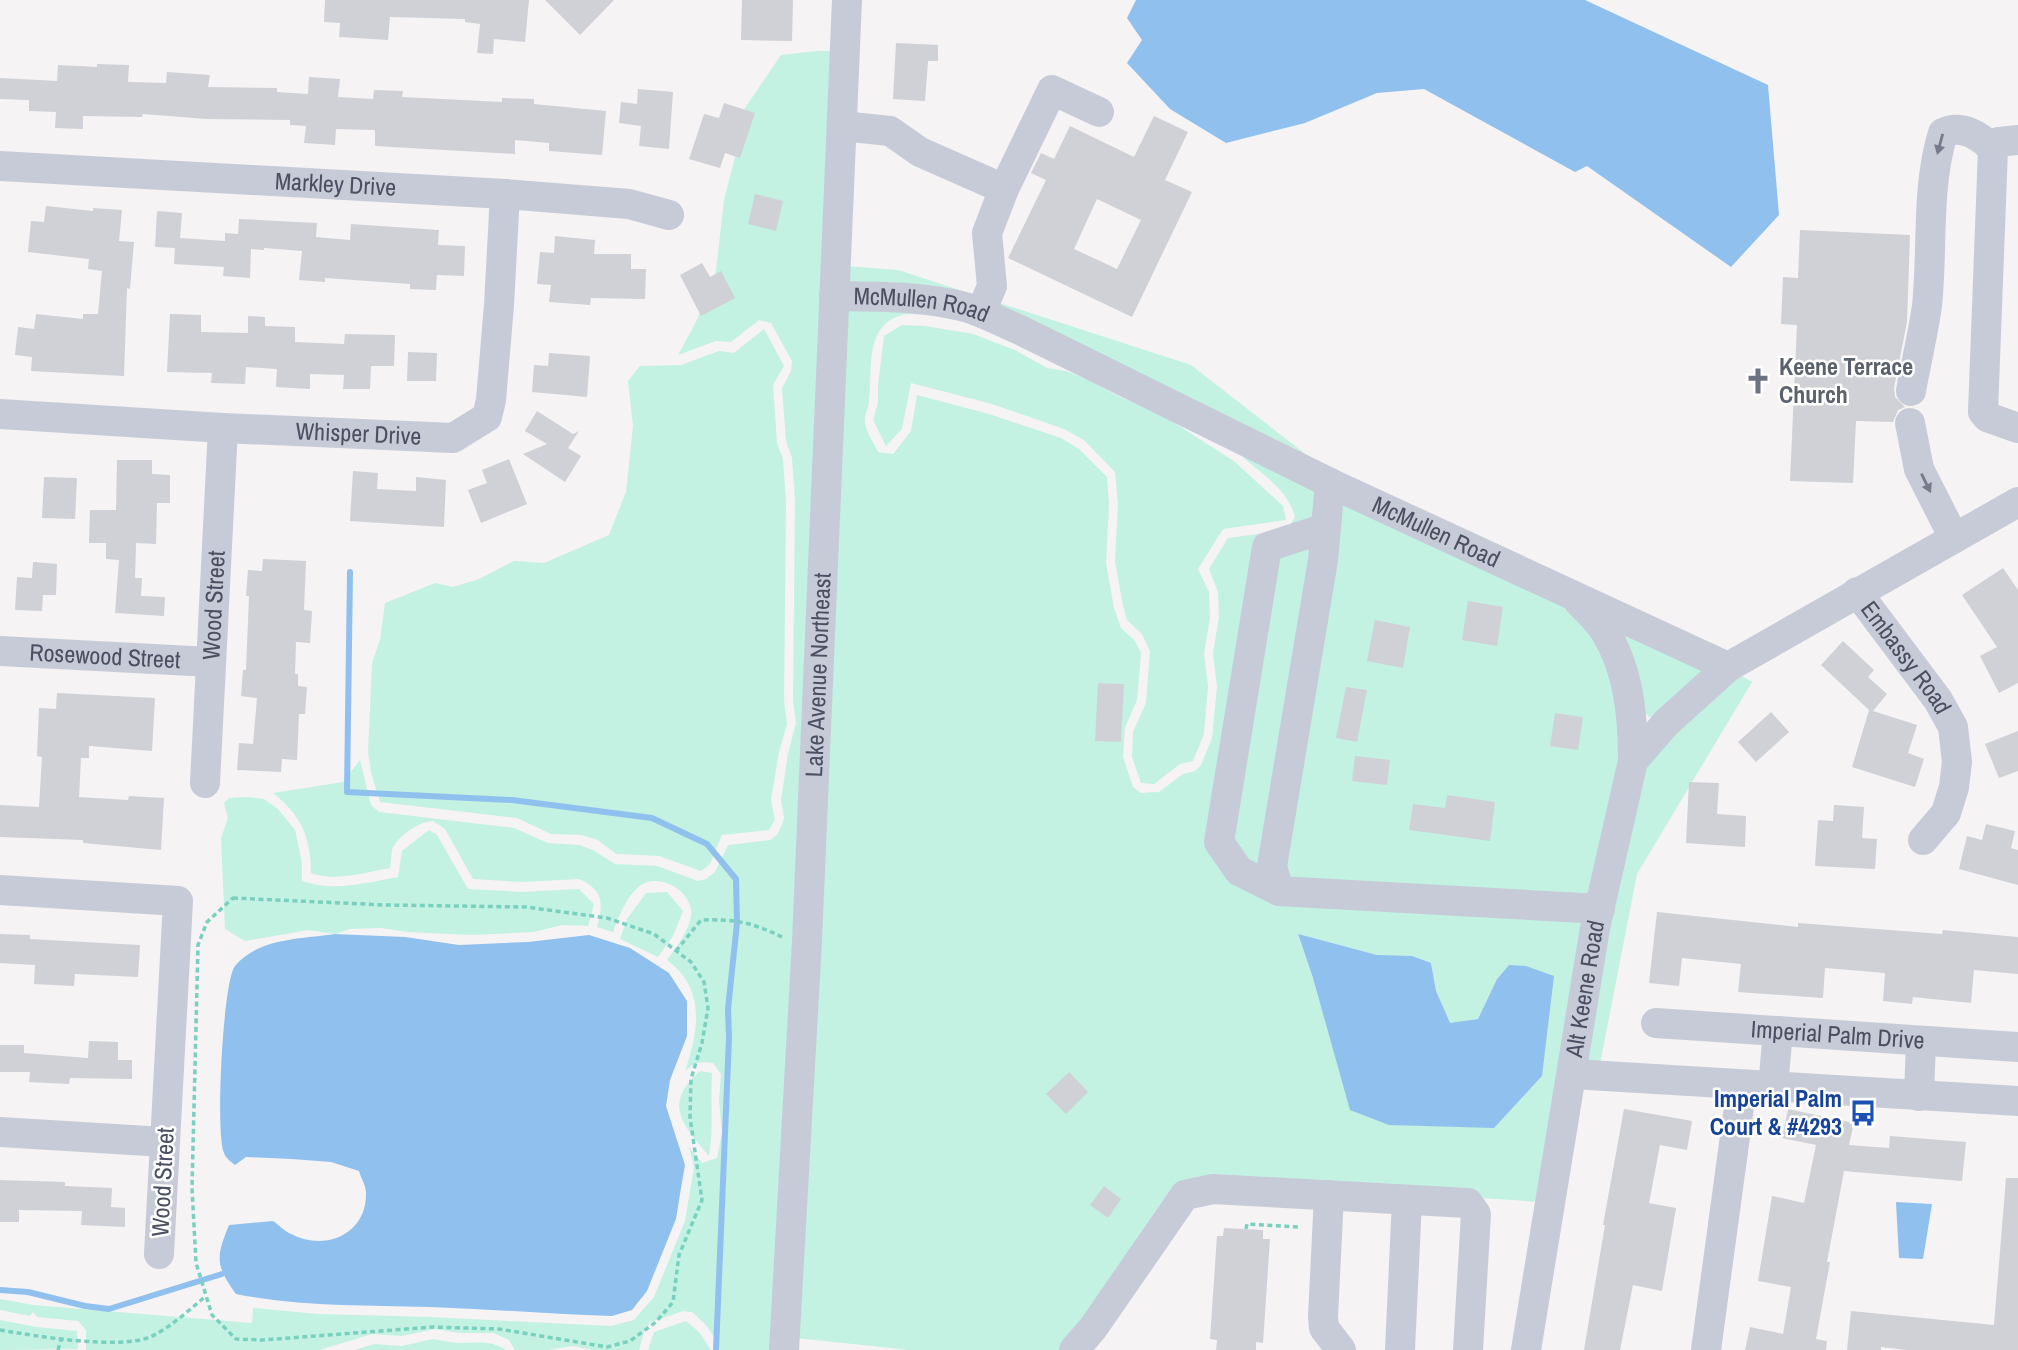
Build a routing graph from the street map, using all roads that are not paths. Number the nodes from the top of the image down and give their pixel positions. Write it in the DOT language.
graph roads {
  1 [pos="847,0"];
  2 [pos="1099,112"];
  3 [pos="842,126"];
  4 [pos="2005,144"];
  5 [pos="0,166"];
  6 [pos="1004,189"];
  7 [pos="505,194"];
  8 [pos="669,215"];
  9 [pos="834,296"];
  10 [pos="981,312"];
  11 [pos="1911,391"];
  12 [pos="0,414"];
  13 [pos="1910,423"];
  14 [pos="223,428"];
  15 [pos="2018,428"];
  16 [pos="1330,483"];
  17 [pos="2018,502"];
  18 [pos="1326,528"];
  19 [pos="1954,538"];
  20 [pos="1857,592"];
  21 [pos="1575,596"];
  22 [pos="0,651"];
  23 [pos="211,662"];
  24 [pos="1728,667"];
  25 [pos="1633,761"];
  26 [pos="205,783"];
  27 [pos="1923,840"];
  28 [pos="0,890"];
  29 [pos="1279,891"];
  30 [pos="1600,909"];
  31 [pos="1656,1023"];
  32 [pos="1778,1031"];
  33 [pos="1921,1041"];
  34 [pos="2018,1047"];
  35 [pos="1572,1074"];
  36 [pos="1742,1085"];
  37 [pos="1773,1087"];
  38 [pos="1919,1096"];
  39 [pos="2018,1101"];
  40 [pos="0,1132"];
  41 [pos="164,1142"];
  42 [pos="1329,1195"];
  43 [pos="1407,1200"];
  44 [pos="159,1254"];
  45 [pos="1326,1343"];
  46 [pos="784,1350"];
  47 [pos="1074,1350"];
  48 [pos="1400,1350"];
  49 [pos="1468,1350"];
  50 [pos="1526,1350"];
  51 [pos="1706,1350"];
  1 -- 3 [label="street, Lake Avenue Northeast"];
  2 -- 6 [label="street"];
  3 -- 6 [label="street"];
  3 -- 9 [label="street, Lake Avenue Northeast"];
  4 -- 11 [label="street, one-way"];
  4 -- 15 [label="street"];
  5 -- 7 [label="street, Markley Drive"];
  6 -- 10 [label="street"];
  7 -- 8 [label="street, Markley Drive"];
  7 -- 14 [label="street, Whisper Drive"];
  9 -- 10 [label="street, McMullen Road"];
  9 -- 46 [label="street, Lake Avenue Northeast"];
  10 -- 16 [label="street, McMullen Road"];
  12 -- 14 [label="street, Whisper Drive"];
  13 -- 19 [label="street, one-way"];
  14 -- 23 [label="street, Wood Street"];
  16 -- 18 [label="street"];
  16 -- 21 [label="street, McMullen Road"];
  17 -- 19 [label="street"];
  18 -- 29 [label="street"];
  18 -- 29 [label="street"];
  19 -- 20 [label="street"];
  20 -- 24 [label="street"];
  20 -- 27 [label="street, Embassy Road"];
  21 -- 24 [label="street, McMullen Road"];
  21 -- 25 [label="street"];
  22 -- 23 [label="street, Rosewood Street"];
  23 -- 26 [label="street, Wood Street"];
  24 -- 25 [label="street, Alt Keene Road"];
  25 -- 30 [label="street, Alt Keene Road"];
  28 -- 41 [label="street, Wood Street"];
  29 -- 30 [label="street"];
  30 -- 35 [label="street, Alt Keene Road"];
  31 -- 32 [label="street, Imperial Palm Drive"];
  32 -- 33 [label="street, Imperial Palm Drive"];
  32 -- 37 [label="street"];
  33 -- 34 [label="street, Imperial Palm Drive"];
  33 -- 38 [label="street"];
  35 -- 36 [label="street"];
  35 -- 50 [label="street, Alt Keene Road"];
  36 -- 37 [label="street"];
  36 -- 51 [label="street"];
  37 -- 38 [label="street"];
  38 -- 39 [label="street"];
  40 -- 41 [label="street"];
  41 -- 44 [label="street, Wood Street"];
  42 -- 43 [label="street"];
  42 -- 45 [label="street"];
  42 -- 47 [label="street"];
  43 -- 48 [label="street"];
  43 -- 49 [label="street"];
}
